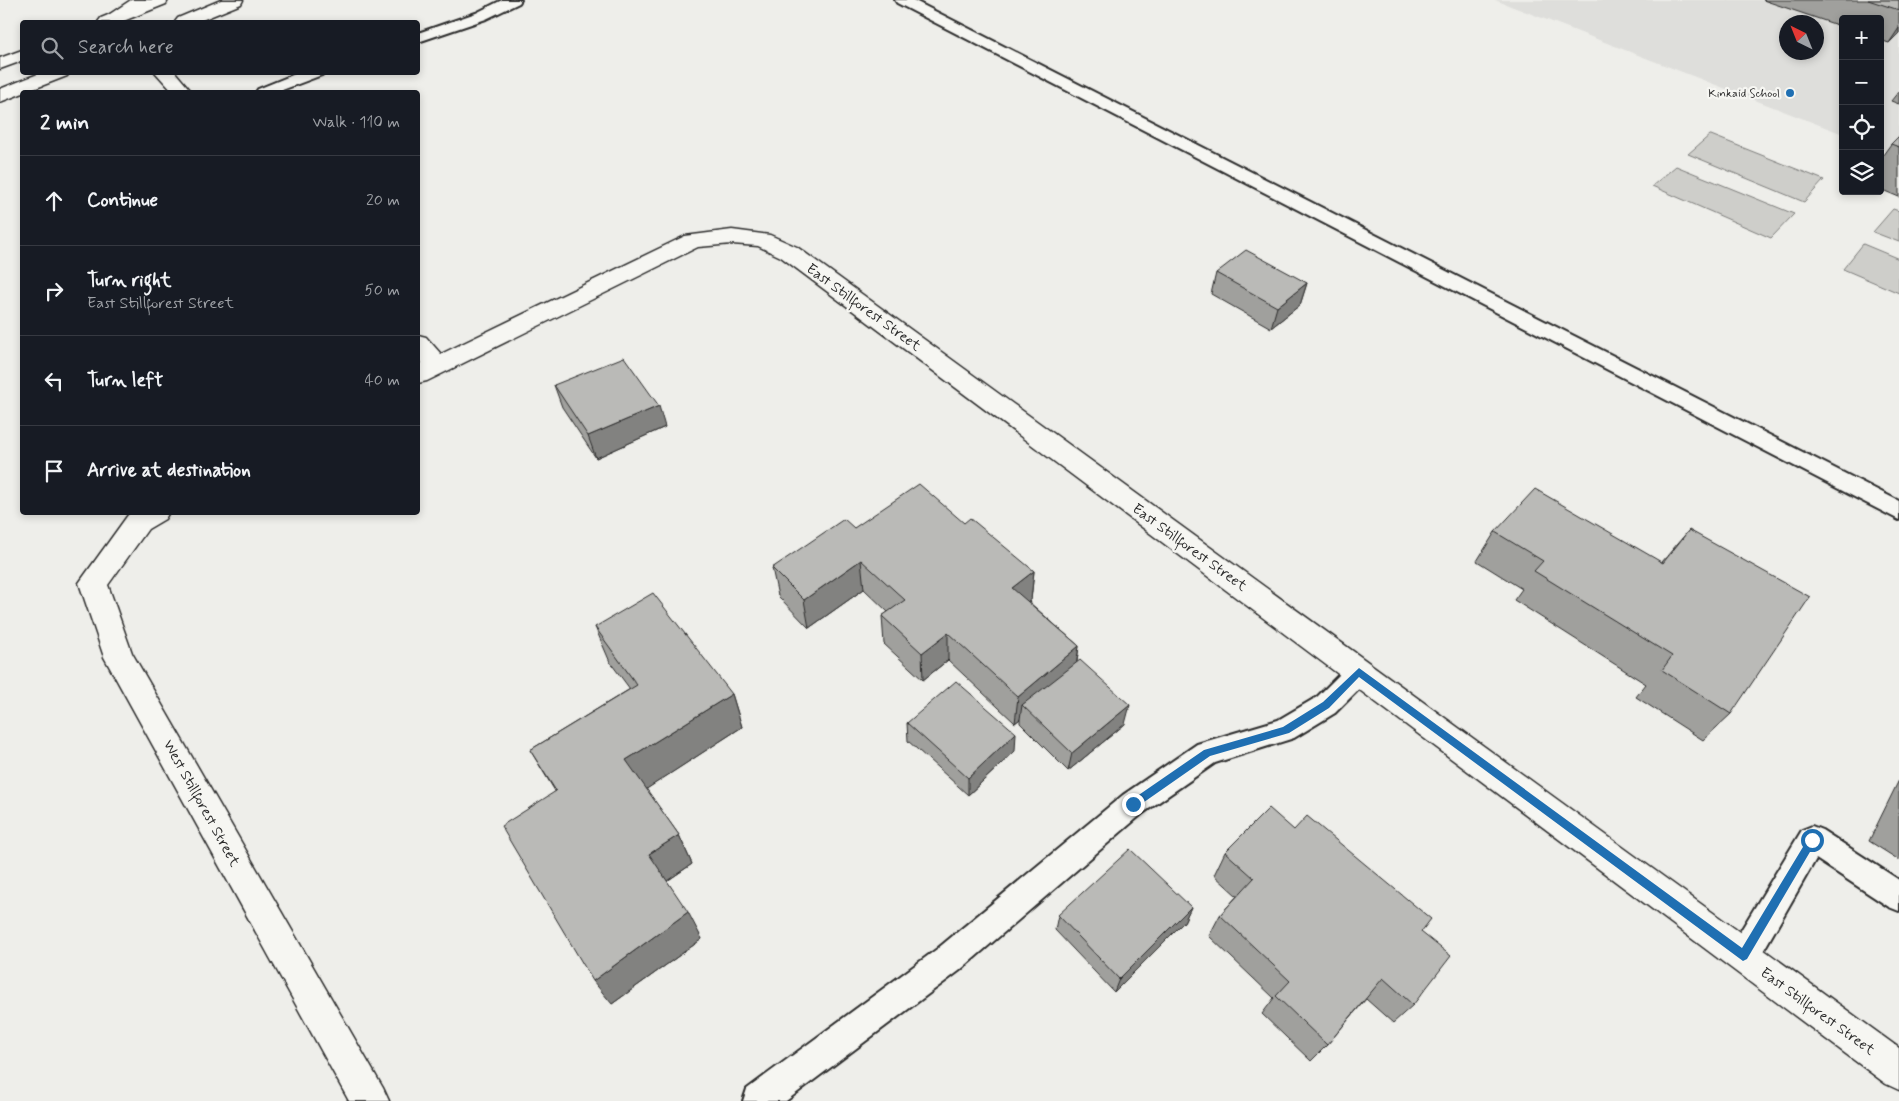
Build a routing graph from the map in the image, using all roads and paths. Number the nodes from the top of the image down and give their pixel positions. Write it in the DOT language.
graph roads {
  1 [pos="142,0"];
  2 [pos="160,0"];
  3 [pos="235,0"];
  4 [pos="514,0"];
  5 [pos="902,0"];
  6 [pos="115,20"];
  7 [pos="116,20"];
  8 [pos="189,20"];
  9 [pos="420,37"];
  10 [pos="20,56"];
  11 [pos="0,64"];
  12 [pos="53,75"];
  13 [pos="167,75"];
  14 [pos="308,75"];
  15 [pos="181,90"];
  16 [pos="269,90"];
  17 [pos="0,96"];
  18 [pos="420,348"];
  19 [pos="428,370"];
  20 [pos="1899,511"];
  21 [pos="151,515"];
  22 [pos="1359,672"];
  23 [pos="1899,897"];
  24 [pos="1743,956"];
  25 [pos="1899,1071"];
  26 [pos="370,1101"];
  27 [pos="759,1101"];
  1 -- 6 [label="street"];
  2 -- 7 [label="street"];
  3 -- 8 [label="street"];
  4 -- 9 [label="lane"];
  5 -- 20 [label="lane"];
  10 -- 11 [label="street"];
  12 -- 17 [label="street"];
  13 -- 15 [label="street"];
  14 -- 16 [label="lane"];
  18 -- 19 [label="street"];
  19 -- 22 [label="street, East Stillforest Street"];
  21 -- 26 [label="street, West Stillforest Street"];
  22 -- 24 [label="street, East Stillforest Street"];
  22 -- 27 [label="lane"];
  23 -- 24 [label="lane"];
  24 -- 25 [label="street, East Stillforest Street"];
}
